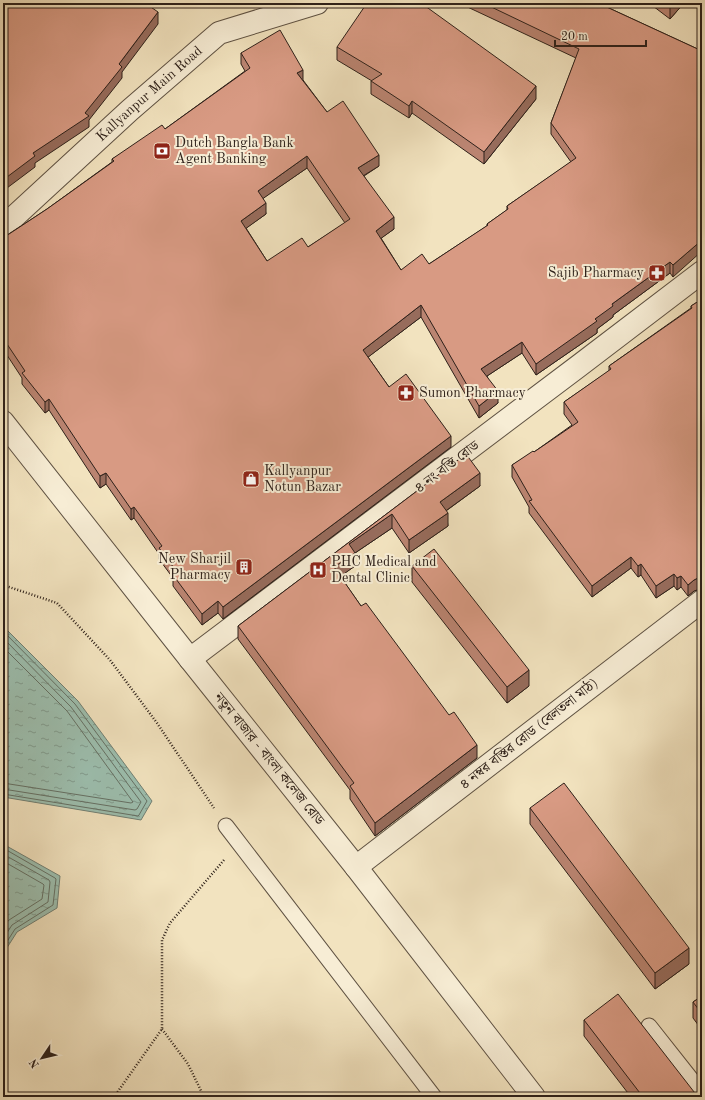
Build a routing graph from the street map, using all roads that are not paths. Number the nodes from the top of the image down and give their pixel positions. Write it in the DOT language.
graph roads {
  1 [pos="317,3"];
  2 [pos="3,224"];
  3 [pos="702,272"];
  4 [pos="3,422"];
  5 [pos="702,601"];
  6 [pos="190,659"];
  7 [pos="226,826"];
  8 [pos="356,867"];
  9 [pos="649,1026"];
  10 [pos="702,1093"];
  11 [pos="434,1097"];
  12 [pos="534,1097"];
  1 -- 2 [label="street, Kallyanpur Main Road"];
  3 -- 6 [label="street, ৪ নং বস্তি রোড"];
  4 -- 6 [label="street, নতুন বাজার - বাংলা কলেজ রোড"];
  5 -- 8 [label="street, ৪ নম্বর বস্তির রোড (বেলতলা মাঠ)"];
  6 -- 8 [label="street, নতুন বাজার - বাংলা কলেজ রোড"];
  7 -- 11 [label="lane"];
  8 -- 12 [label="street, নতুন বাজার - বাংলা কলেজ রোড"];
  9 -- 10 [label="lane"];
}
